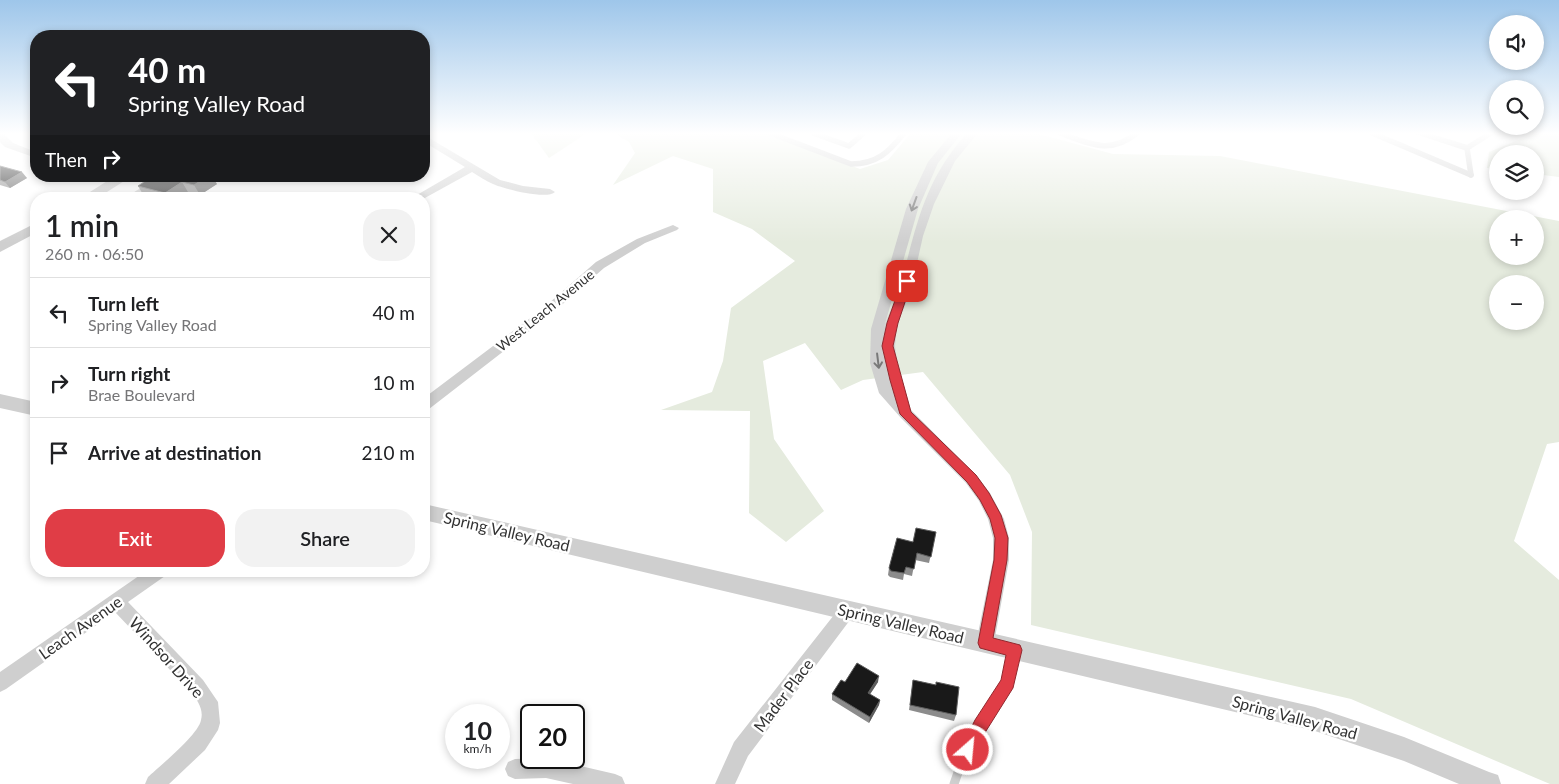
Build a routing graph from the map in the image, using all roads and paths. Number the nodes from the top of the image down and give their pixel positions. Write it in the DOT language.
graph roads {
  1 [pos="468,170"];
  2 [pos="474,170"];
  3 [pos="929,170"];
  4 [pos="944,170"];
  5 [pos="1460,170"];
  6 [pos="1470,170"];
  7 [pos="114,182"];
  8 [pos="152,184"];
  9 [pos="97,192"];
  10 [pos="139,192"];
  11 [pos="428,192"];
  12 [pos="550,192"];
  13 [pos="673,228"];
  14 [pos="30,230"];
  15 [pos="0,247"];
  16 [pos="430,400"];
  17 [pos="0,401"];
  18 [pos="30,408"];
  19 [pos="906,414"];
  20 [pos="430,513"];
  21 [pos="150,577"];
  22 [pos="116,601"];
  23 [pos="847,611"];
  24 [pos="985,643"];
  25 [pos="1015,650"];
  26 [pos="0,683"];
  27 [pos="515,769"];
  28 [pos="156,784"];
  29 [pos="614,784"];
  30 [pos="725,784"];
  31 [pos="954,784"];
  32 [pos="1489,784"];
  1 -- 11 [label="street"];
  2 -- 12 [label="street"];
  3 -- 19 [label="street, one-way"];
  4 -- 19 [label="street"];
  5 -- 6 [label="lane"];
  7 -- 9 [label="street"];
  8 -- 10 [label="lane"];
  13 -- 16 [label="street, West Leach Avenue"];
  14 -- 15 [label="street"];
  17 -- 18 [label="street"];
  19 -- 24 [label="street"];
  20 -- 23 [label="street, Spring Valley Road"];
  21 -- 22 [label="street, Leach Avenue"];
  22 -- 26 [label="street, Leach Avenue"];
  22 -- 28 [label="street, Windsor Drive"];
  23 -- 24 [label="street, Spring Valley Road"];
  23 -- 30 [label="street, Mader Place"];
  24 -- 25 [label="street, Spring Valley Road"];
  25 -- 31 [label="lane"];
  25 -- 32 [label="street, Spring Valley Road"];
  27 -- 29 [label="street"];
}
